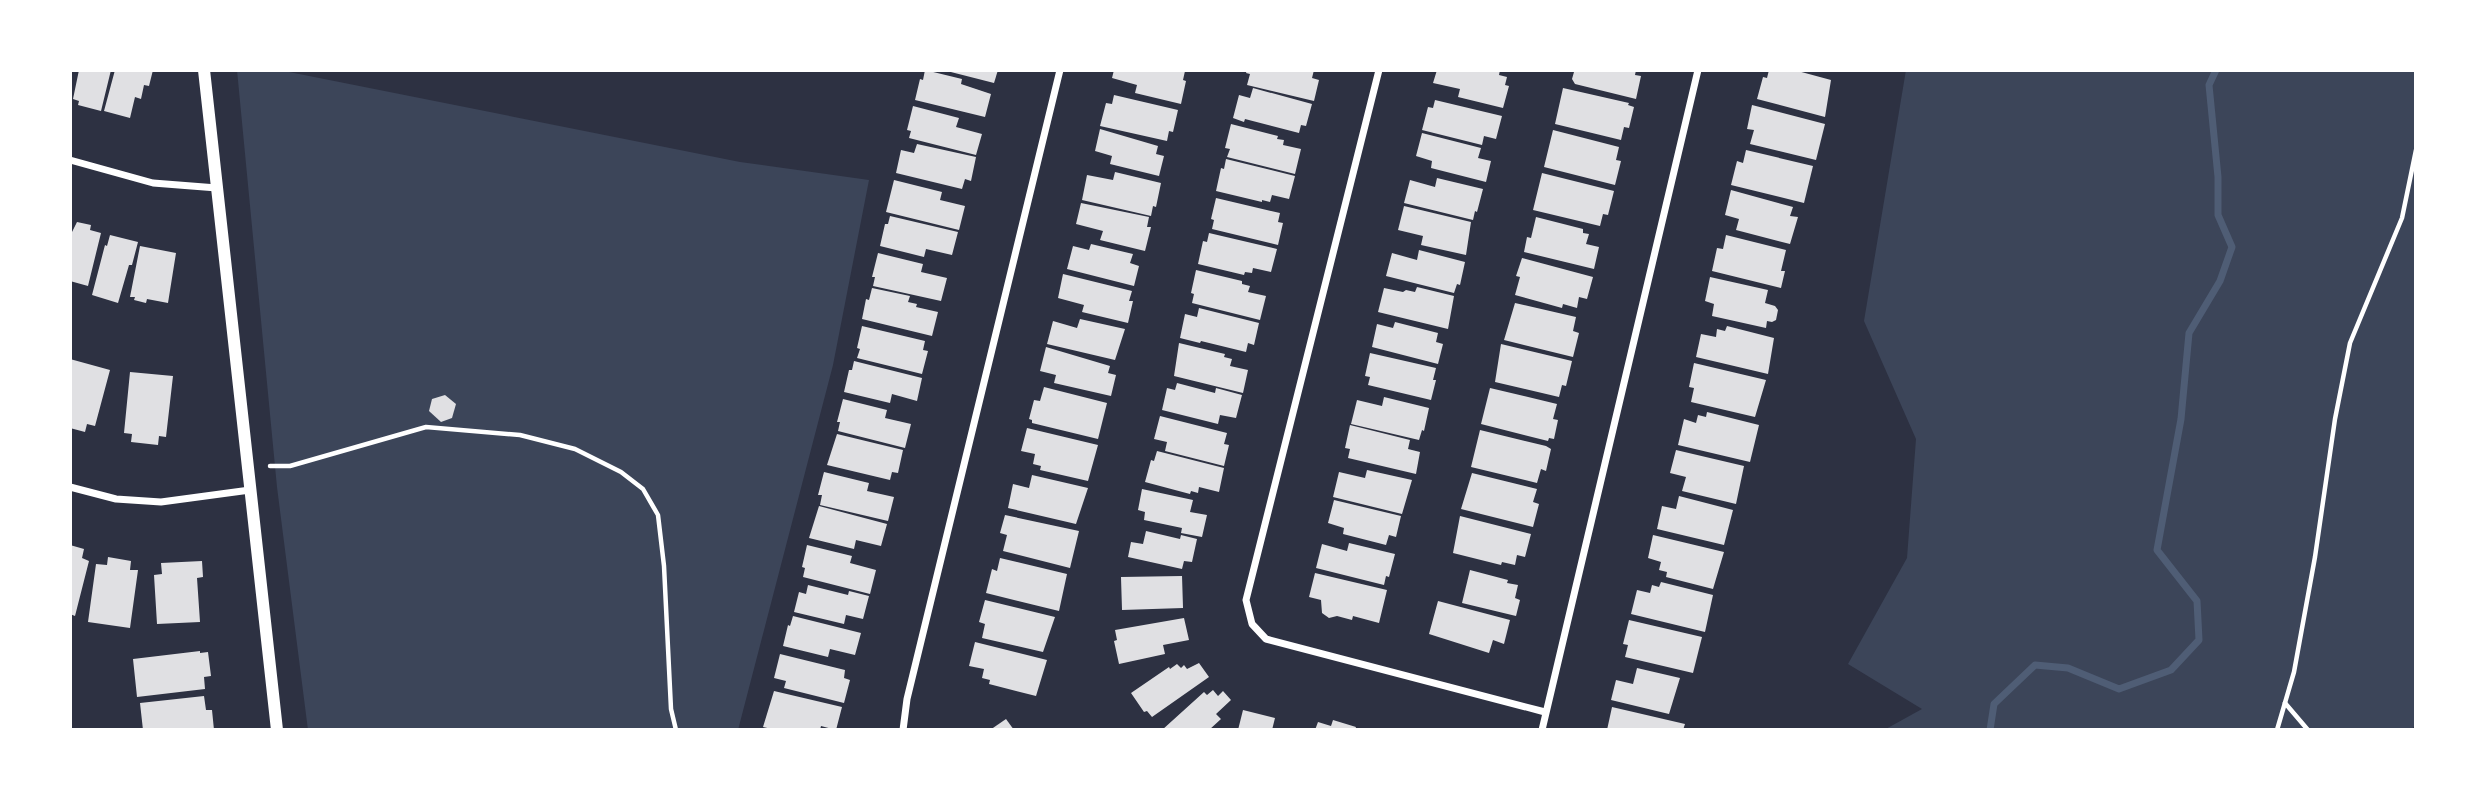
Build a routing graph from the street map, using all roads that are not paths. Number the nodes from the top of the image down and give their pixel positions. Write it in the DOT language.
graph roads {
  1 [pos="204,70"];
  2 [pos="1060,70"];
  3 [pos="1378,70"];
  4 [pos="1698,70"];
  5 [pos="70,160"];
  6 [pos="217,188"];
  7 [pos="70,487"];
  8 [pos="250,490"];
  9 [pos="1545,712"];
  10 [pos="277,730"];
  11 [pos="903,730"];
  12 [pos="1542,730"];
  1 -- 6 [label="street"];
  2 -- 11 [label="street"];
  3 -- 9 [label="street"];
  4 -- 9 [label="street"];
  5 -- 6 [label="street"];
  6 -- 8 [label="street"];
  7 -- 8 [label="street"];
  8 -- 10 [label="street"];
  9 -- 12 [label="street"];
}
